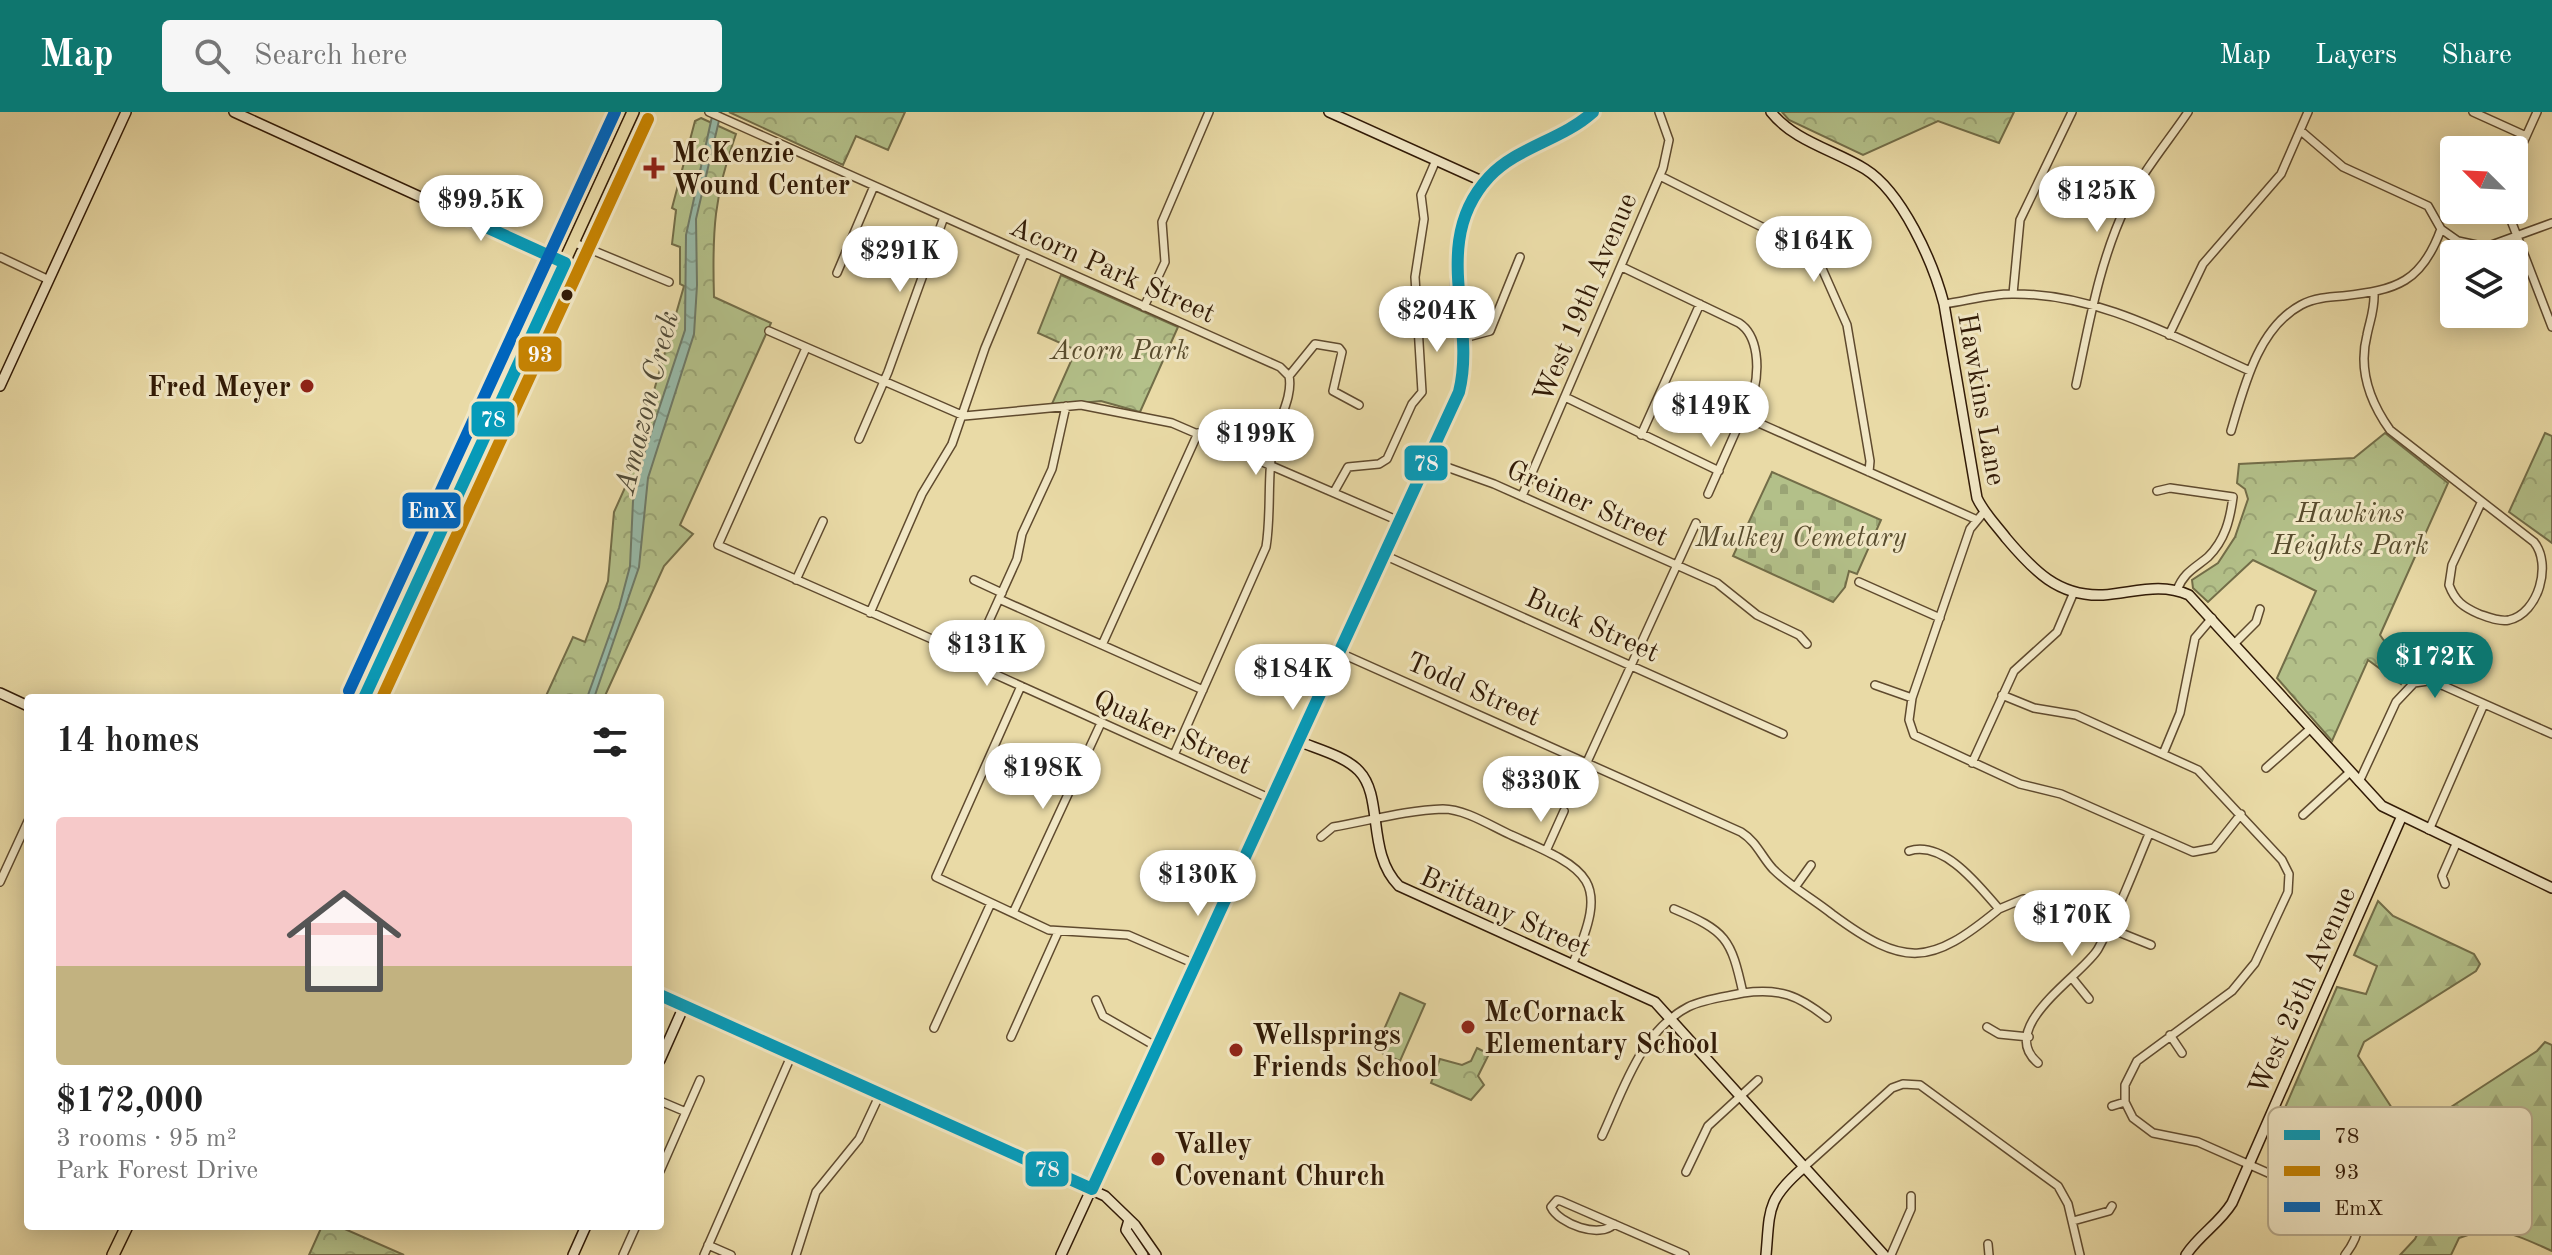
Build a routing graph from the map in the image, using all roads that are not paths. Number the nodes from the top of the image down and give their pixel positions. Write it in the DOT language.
graph roads {
  1 [pos="126,112"];
  2 [pos="234,112"];
  3 [pos="633,112"];
  4 [pos="709,112"];
  5 [pos="1209,112"];
  6 [pos="1329,112"];
  7 [pos="1593,112"];
  8 [pos="1659,112"];
  9 [pos="1771,112"];
  10 [pos="2072,112"];
  11 [pos="2188,112"];
  12 [pos="2308,112"];
  13 [pos="2473,112"];
  14 [pos="2537,112"];
  15 [pos="2301,131"];
  16 [pos="2526,136"];
  17 [pos="1436,160"];
  18 [pos="1660,176"];
  19 [pos="1484,182"];
  20 [pos="874,186"];
  21 [pos="944,217"];
  22 [pos="2552,223"];
  23 [pos="2512,224"];
  24 [pos="2441,229"];
  25 [pos="2517,237"];
  26 [pos="575,243"];
  27 [pos="1024,254"];
  28 [pos="0,257"];
  29 [pos="1520,257"];
  30 [pos="565,263"];
  31 [pos="1622,267"];
  32 [pos="837,273"];
  33 [pos="49,280"];
  34 [pos="669,282"];
  35 [pos="2374,292"];
  36 [pos="2013,294"];
  37 [pos="1700,304"];
  38 [pos="1944,304"];
  39 [pos="2094,305"];
  40 [pos="1144,307"];
  41 [pos="2550,318"];
  42 [pos="2552,327"];
  43 [pos="769,331"];
  44 [pos="2169,335"];
  45 [pos="1464,338"];
  46 [pos="806,348"];
  47 [pos="2250,371"];
  48 [pos="1289,376"];
  49 [pos="884,382"];
  50 [pos="2076,385"];
  51 [pos="0,386"];
  52 [pos="1565,397"];
  53 [pos="1359,405"];
  54 [pos="1066,406"];
  55 [pos="964,416"];
  56 [pos="1743,416"];
  57 [pos="2231,431"];
  58 [pos="1198,433"];
  59 [pos="1641,435"];
  60 [pos="859,439"];
  61 [pos="1427,460"];
  62 [pos="1272,465"];
  63 [pos="1719,471"];
  64 [pos="1869,472"];
  65 [pos="2157,491"];
  66 [pos="1334,492"];
  67 [pos="1708,494"];
  68 [pos="1522,496"];
  69 [pos="2481,503"];
  70 [pos="1984,512"];
  71 [pos="1975,519"];
  72 [pos="823,521"];
  73 [pos="1399,521"];
  74 [pos="1696,523"];
  75 [pos="1384,555"];
  76 [pos="1677,565"];
  77 [pos="796,580"];
  78 [pos="974,580"];
  79 [pos="1859,582"];
  80 [pos="2177,590"];
  81 [pos="2074,592"];
  82 [pos="1001,596"];
  83 [pos="2260,609"];
  84 [pos="870,613"];
  85 [pos="1940,618"];
  86 [pos="2212,618"];
  87 [pos="2235,643"];
  88 [pos="1807,644"];
  89 [pos="1102,645"];
  90 [pos="1338,652"];
  91 [pos="970,663"];
  92 [pos="1631,665"];
  93 [pos="1875,685"];
  94 [pos="1021,686"];
  95 [pos="1203,690"];
  96 [pos="0,693"];
  97 [pos="366,694"];
  98 [pos="2002,695"];
  99 [pos="1912,698"];
  100 [pos="24,704"];
  101 [pos="2484,704"];
  102 [pos="1101,723"];
  103 [pos="2311,728"];
  104 [pos="1783,734"];
  105 [pos="2552,734"];
  106 [pos="1298,741"];
  107 [pos="2163,754"];
  108 [pos="1174,755"];
  109 [pos="1587,762"];
  110 [pos="1972,763"];
  111 [pos="2266,768"];
  112 [pos="2350,772"];
  113 [pos="2359,782"];
  114 [pos="1271,799"];
  115 [pos="1564,811"];
  116 [pos="2241,814"];
  117 [pos="2303,815"];
  118 [pos="2401,818"];
  119 [pos="1374,820"];
  120 [pos="24,830"];
  121 [pos="2428,831"];
  122 [pos="2149,834"];
  123 [pos="1321,837"];
  124 [pos="2456,844"];
  125 [pos="1546,851"];
  126 [pos="1909,851"];
  127 [pos="1811,865"];
  128 [pos="0,882"];
  129 [pos="2445,884"];
  130 [pos="1796,886"];
  131 [pos="2552,888"];
  132 [pos="991,903"];
  133 [pos="1674,909"];
  134 [pos="1999,909"];
  135 [pos="1013,913"];
  136 [pos="2108,927"];
  137 [pos="1058,932"];
  138 [pos="2151,945"];
  139 [pos="1195,964"];
  140 [pos="1572,965"];
  141 [pos="2072,978"];
  142 [pos="1743,993"];
  143 [pos="664,997"];
  144 [pos="2089,999"];
  145 [pos="1096,1000"];
  146 [pos="684,1006"];
  147 [pos="1827,1018"];
  148 [pos="1671,1020"];
  149 [pos="1987,1027"];
  150 [pos="934,1028"];
  151 [pos="2170,1035"];
  152 [pos="1011,1037"];
  153 [pos="2029,1037"];
  154 [pos="1157,1047"];
  155 [pos="664,1051"];
  156 [pos="2182,1053"];
  157 [pos="792,1054"];
  158 [pos="2038,1063"];
  159 [pos="700,1080"];
  160 [pos="1758,1080"];
  161 [pos="880,1094"];
  162 [pos="1740,1097"];
  163 [pos="2125,1102"];
  164 [pos="664,1103"];
  165 [pos="2112,1106"];
  166 [pos="2274,1107"];
  167 [pos="686,1112"];
  168 [pos="2268,1121"];
  169 [pos="1602,1136"];
  170 [pos="664,1162"];
  171 [pos="2249,1164"];
  172 [pos="1803,1168"];
  173 [pos="1686,1172"];
  174 [pos="2268,1172"];
  175 [pos="1092,1189"];
  176 [pos="1911,1196"];
  177 [pos="2112,1206"];
  178 [pos="1129,1220"];
  179 [pos="2073,1221"];
  180 [pos="1614,1224"];
  181 [pos="125,1230"];
  182 [pos="584,1230"];
  183 [pos="634,1230"];
  184 [pos="2355,1235"];
  185 [pos="1988,1244"];
  186 [pos="708,1245"];
  187 [pos="113,1255"];
  188 [pos="573,1255"];
  189 [pos="623,1255"];
  190 [pos="704,1255"];
  191 [pos="731,1255"];
  192 [pos="796,1255"];
  193 [pos="1061,1255"];
  194 [pos="1143,1255"];
  195 [pos="1156,1255"];
  196 [pos="1685,1255"];
  197 [pos="1766,1255"];
  198 [pos="1884,1255"];
  199 [pos="1891,1255"];
  200 [pos="1989,1255"];
  201 [pos="2080,1255"];
  202 [pos="2186,1255"];
  203 [pos="2345,1255"];
  1 -- 33 [label="street"];
  2 -- 30 [label="street"];
  3 -- 26 [label="main road"];
  4 -- 20 [label="street, Acorn Park Street"];
  5 -- 40 [label="street"];
  6 -- 17 [label="street"];
  7 -- 19 [label="street"];
  8 -- 18 [label="street, West 19th Avenue"];
  9 -- 38 [label="street, Hawkins Lane"];
  10 -- 36 [label="street"];
  11 -- 39 [label="street"];
  12 -- 15 [label="street"];
  13 -- 16 [label="street"];
  14 -- 16 [label="street"];
  15 -- 24 [label="street"];
  15 -- 44 [label="street"];
  17 -- 19 [label="street"];
  17 -- 66 [label="street"];
  18 -- 31 [label="street, West 19th Avenue"];
  18 -- 64 [label="street"];
  19 -- 45 [label="street"];
  20 -- 21 [label="street, Acorn Park Street"];
  20 -- 32 [label="street"];
  21 -- 27 [label="street, Acorn Park Street"];
  21 -- 49 [label="street"];
  22 -- 25 [label="street"];
  23 -- 25 [label="street"];
  24 -- 25 [label="street"];
  24 -- 35 [label="street"];
  25 -- 41 [label="street"];
  26 -- 30 [label="main road"];
  26 -- 34 [label="street"];
  27 -- 40 [label="street, Acorn Park Street"];
  27 -- 55 [label="street"];
  28 -- 33 [label="street"];
  29 -- 45 [label="street"];
  30 -- 97 [label="main road"];
  31 -- 37 [label="street"];
  31 -- 52 [label="street, West 19th Avenue"];
  33 -- 51 [label="street"];
  35 -- 47 [label="street"];
  35 -- 69 [label="street"];
  36 -- 38 [label="street"];
  36 -- 39 [label="street"];
  37 -- 56 [label="street"];
  37 -- 59 [label="street"];
  38 -- 70 [label="street, Hawkins Lane"];
  39 -- 44 [label="street"];
  39 -- 50 [label="street"];
  40 -- 48 [label="street, Acorn Park Street"];
  41 -- 42 [label="street"];
  43 -- 46 [label="street"];
  44 -- 47 [label="street"];
  45 -- 61 [label="street"];
  46 -- 49 [label="street"];
  46 -- 77 [label="street, Quaker Street"];
  47 -- 57 [label="street"];
  48 -- 53 [label="street"];
  48 -- 62 [label="street"];
  49 -- 55 [label="street"];
  49 -- 60 [label="street"];
  52 -- 59 [label="street"];
  52 -- 68 [label="street, West 19th Avenue"];
  54 -- 55 [label="street"];
  54 -- 58 [label="street"];
  54 -- 82 [label="street"];
  55 -- 84 [label="street"];
  56 -- 63 [label="street"];
  56 -- 64 [label="street"];
  58 -- 62 [label="street"];
  58 -- 89 [label="street"];
  59 -- 63 [label="street"];
  61 -- 68 [label="street, Greiner Street"];
  61 -- 73 [label="street"];
  62 -- 66 [label="street"];
  62 -- 95 [label="street"];
  63 -- 67 [label="street"];
  64 -- 71 [label="street"];
  65 -- 80 [label="street"];
  66 -- 73 [label="street"];
  68 -- 76 [label="street, Greiner Street"];
  69 -- 69 [label="street"];
  70 -- 71 [label="street"];
  70 -- 81 [label="street, Hawkins Lane"];
  71 -- 85 [label="street"];
  72 -- 77 [label="street"];
  73 -- 75 [label="street"];
  74 -- 76 [label="street"];
  75 -- 90 [label="street"];
  75 -- 92 [label="street, Buck Street"];
  76 -- 88 [label="street, Greiner Street"];
  76 -- 92 [label="street"];
  77 -- 84 [label="street, Quaker Street"];
  78 -- 82 [label="street"];
  79 -- 85 [label="street"];
  80 -- 81 [label="street, Hawkins Lane"];
  80 -- 86 [label="street"];
  81 -- 98 [label="street"];
  82 -- 89 [label="street"];
  82 -- 91 [label="street"];
  83 -- 87 [label="street"];
  84 -- 91 [label="street, Quaker Street"];
  85 -- 99 [label="street"];
  86 -- 87 [label="street"];
  86 -- 107 [label="street"];
  87 -- 103 [label="street"];
  89 -- 95 [label="street"];
  90 -- 106 [label="street"];
  90 -- 109 [label="street, Todd Street"];
  91 -- 94 [label="street, Quaker Street"];
  92 -- 104 [label="street, Buck Street"];
  92 -- 109 [label="street"];
  93 -- 99 [label="street"];
  94 -- 102 [label="street, Quaker Street"];
  94 -- 132 [label="street"];
  95 -- 108 [label="street"];
  96 -- 100 [label="street"];
  98 -- 107 [label="street"];
  98 -- 110 [label="street"];
  99 -- 110 [label="street"];
  101 -- 105 [label="street"];
  101 -- 113 [label="street"];
  101 -- 121 [label="street"];
  102 -- 108 [label="street, Quaker Street"];
  102 -- 135 [label="street"];
  103 -- 111 [label="street"];
  103 -- 112 [label="street"];
  106 -- 114 [label="street"];
  106 -- 119 [label="street, Brittany Street"];
  107 -- 116 [label="street"];
  108 -- 114 [label="street, Quaker Street"];
  109 -- 130 [label="street, Todd Street"];
  110 -- 122 [label="street"];
  112 -- 113 [label="street"];
  112 -- 117 [label="street"];
  113 -- 118 [label="street"];
  114 -- 139 [label="street"];
  115 -- 125 [label="street"];
  116 -- 122 [label="street"];
  116 -- 151 [label="street"];
  118 -- 121 [label="street"];
  118 -- 166 [label="street, West 25th Avenue"];
  119 -- 123 [label="street"];
  119 -- 125 [label="street"];
  119 -- 140 [label="street, Brittany Street"];
  120 -- 128 [label="street"];
  121 -- 124 [label="street"];
  122 -- 136 [label="street"];
  124 -- 129 [label="street"];
  124 -- 131 [label="street"];
  125 -- 140 [label="street"];
  126 -- 134 [label="street"];
  127 -- 130 [label="street"];
  130 -- 134 [label="street, Todd Street"];
  132 -- 135 [label="street"];
  132 -- 150 [label="street"];
  133 -- 142 [label="street"];
  134 -- 136 [label="street, Todd Street"];
  135 -- 137 [label="street"];
  136 -- 138 [label="street, Todd Street"];
  136 -- 141 [label="street"];
  137 -- 139 [label="street"];
  137 -- 152 [label="street"];
  139 -- 154 [label="street"];
  140 -- 148 [label="street, Brittany Street"];
  141 -- 144 [label="street"];
  141 -- 153 [label="street"];
  142 -- 147 [label="street"];
  142 -- 148 [label="street"];
  143 -- 146 [label="street"];
  145 -- 154 [label="street"];
  146 -- 155 [label="street"];
  146 -- 157 [label="street"];
  148 -- 162 [label="street, Brittany Street"];
  148 -- 169 [label="street"];
  149 -- 153 [label="street"];
  151 -- 156 [label="street"];
  151 -- 163 [label="street"];
  153 -- 158 [label="street"];
  154 -- 175 [label="street"];
  157 -- 161 [label="street"];
  157 -- 186 [label="street"];
  159 -- 167 [label="street"];
  160 -- 162 [label="street"];
  161 -- 175 [label="street"];
  161 -- 192 [label="street"];
  162 -- 172 [label="street, Brittany Street"];
  162 -- 173 [label="street"];
  163 -- 165 [label="street"];
  163 -- 171 [label="street"];
  164 -- 167 [label="street"];
  167 -- 170 [label="street"];
  168 -- 171 [label="street, West 25th Avenue"];
  171 -- 174 [label="street"];
  171 -- 202 [label="street, West 25th Avenue"];
  172 -- 179 [label="street"];
  172 -- 197 [label="street"];
  172 -- 198 [label="street, Brittany Street"];
  175 -- 178 [label="street"];
  175 -- 193 [label="street"];
  176 -- 199 [label="street"];
  177 -- 179 [label="street"];
  178 -- 194 [label="street"];
  178 -- 195 [label="street"];
  179 -- 201 [label="street"];
  180 -- 180 [label="street"];
  180 -- 196 [label="street"];
  181 -- 187 [label="main road"];
  182 -- 188 [label="street"];
  183 -- 189 [label="street"];
  184 -- 203 [label="street"];
  185 -- 200 [label="street"];
  186 -- 190 [label="street"];
  186 -- 191 [label="street"];
}
